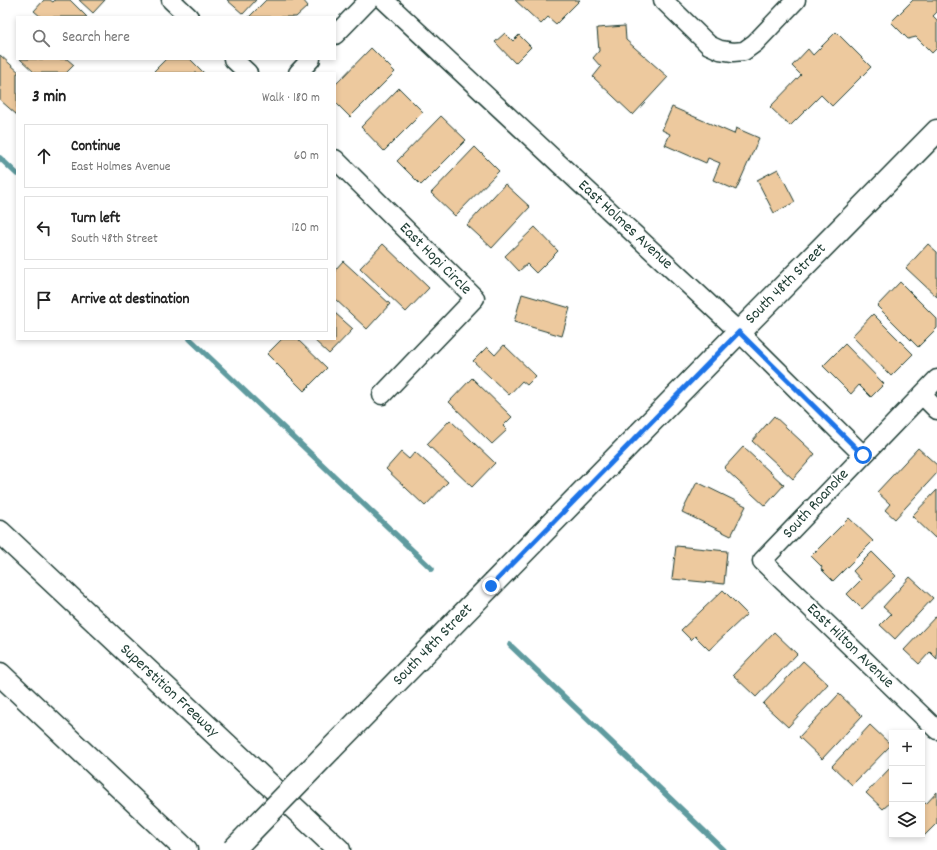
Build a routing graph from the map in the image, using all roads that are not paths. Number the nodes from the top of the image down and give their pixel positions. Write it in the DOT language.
graph roads {
  1 [pos="171,0"];
  2 [pos="368,0"];
  3 [pos="384,0"];
  4 [pos="663,0"];
  5 [pos="796,0"];
  6 [pos="188,16"];
  7 [pos="336,34"];
  8 [pos="234,60"];
  9 [pos="310,60"];
  10 [pos="247,72"];
  11 [pos="299,72"];
  12 [pos="937,132"];
  13 [pos="336,160"];
  14 [pos="739,332"];
  15 [pos="937,379"];
  16 [pos="382,395"];
  17 [pos="922,395"];
  18 [pos="937,410"];
  19 [pos="863,455"];
  20 [pos="0,526"];
  21 [pos="0,532"];
  22 [pos="762,561"];
  23 [pos="63,593"];
  24 [pos="0,674"];
  25 [pos="937,730"];
  26 [pos="186,850"];
  27 [pos="232,850"];
  28 [pos="339,850"];
  1 -- 6 [label="street"];
  2 -- 7 [label="street"];
  3 -- 14 [label="street, East Holmes Avenue"];
  4 -- 5 [label="street"];
  8 -- 10 [label="street"];
  9 -- 11 [label="street"];
  12 -- 14 [label="main road, South 48th Street"];
  13 -- 16 [label="street, East Hopi Circle"];
  14 -- 19 [label="street, East Holmes Avenue"];
  14 -- 27 [label="main road, South 48th Street, bridge"];
  15 -- 17 [label="street, South Roanoke"];
  17 -- 18 [label="street"];
  17 -- 19 [label="street, South Roanoke"];
  19 -- 22 [label="street, South Roanoke"];
  20 -- 23 [label="main road"];
  21 -- 23 [label="main road, Superstition Freeway"];
  22 -- 25 [label="street, East Hilton Avenue"];
  23 -- 28 [label="main road, Superstition Freeway"];
  24 -- 26 [label="main road"];
}
